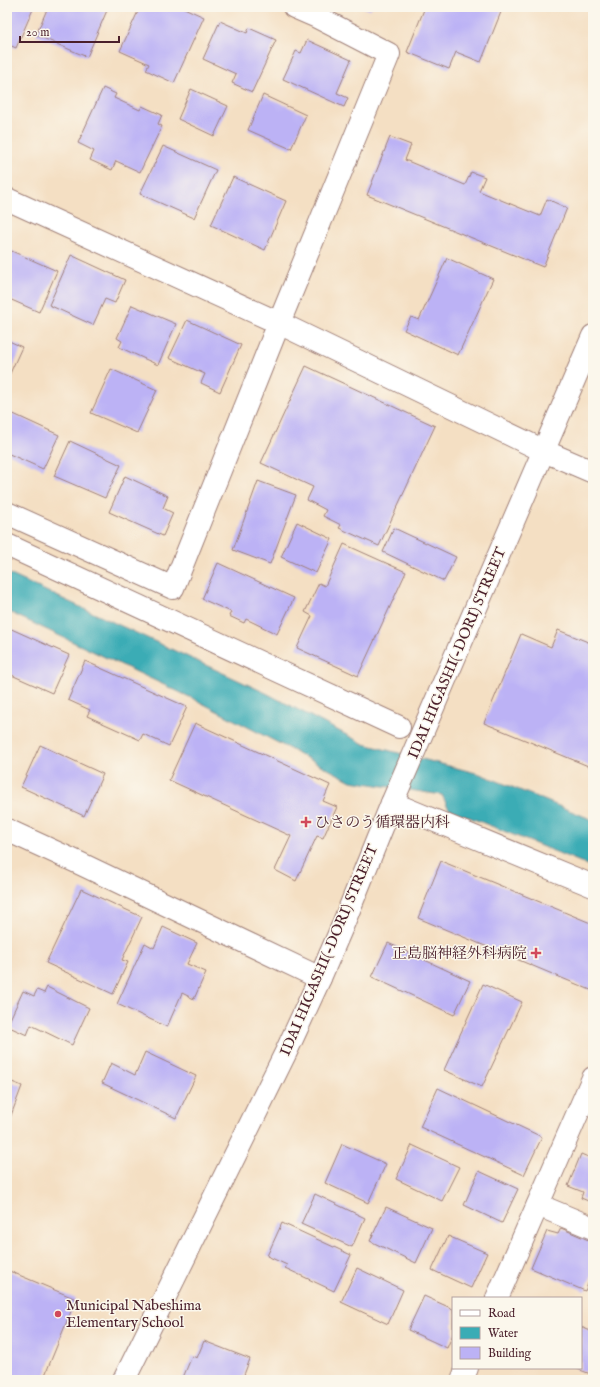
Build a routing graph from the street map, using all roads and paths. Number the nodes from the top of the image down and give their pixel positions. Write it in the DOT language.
graph roads {
  1 [pos="294,7"];
  2 [pos="319,12"];
  3 [pos="7,199"];
  4 [pos="279,323"];
  5 [pos="593,336"];
  6 [pos="544,450"];
  7 [pos="593,472"];
  8 [pos="7,513"];
  9 [pos="7,545"];
  10 [pos="399,727"];
  11 [pos="393,800"];
  12 [pos="7,830"];
  13 [pos="593,886"];
  14 [pos="320,978"];
  15 [pos="593,1078"];
  16 [pos="538,1205"];
  17 [pos="593,1228"];
  18 [pos="497,1297"];
  19 [pos="467,1369"];
  20 [pos="124,1380"];
  21 [pos="462,1380"];
  1 -- 2 [label="street"];
  2 -- 4 [label="street"];
  3 -- 4 [label="street"];
  4 -- 6 [label="street"];
  4 -- 8 [label="street"];
  5 -- 6 [label="street, IDAI HIGASHI(-DORI) STREET"];
  6 -- 7 [label="street"];
  6 -- 11 [label="street, IDAI HIGASHI(-DORI) STREET"];
  9 -- 10 [label="street"];
  11 -- 13 [label="street"];
  11 -- 14 [label="street, IDAI HIGASHI(-DORI) STREET"];
  12 -- 14 [label="street"];
  14 -- 20 [label="street, IDAI HIGASHI(-DORI) STREET"];
  15 -- 16 [label="street"];
  16 -- 17 [label="street"];
  16 -- 18 [label="street"];
  19 -- 21 [label="street"];
}
